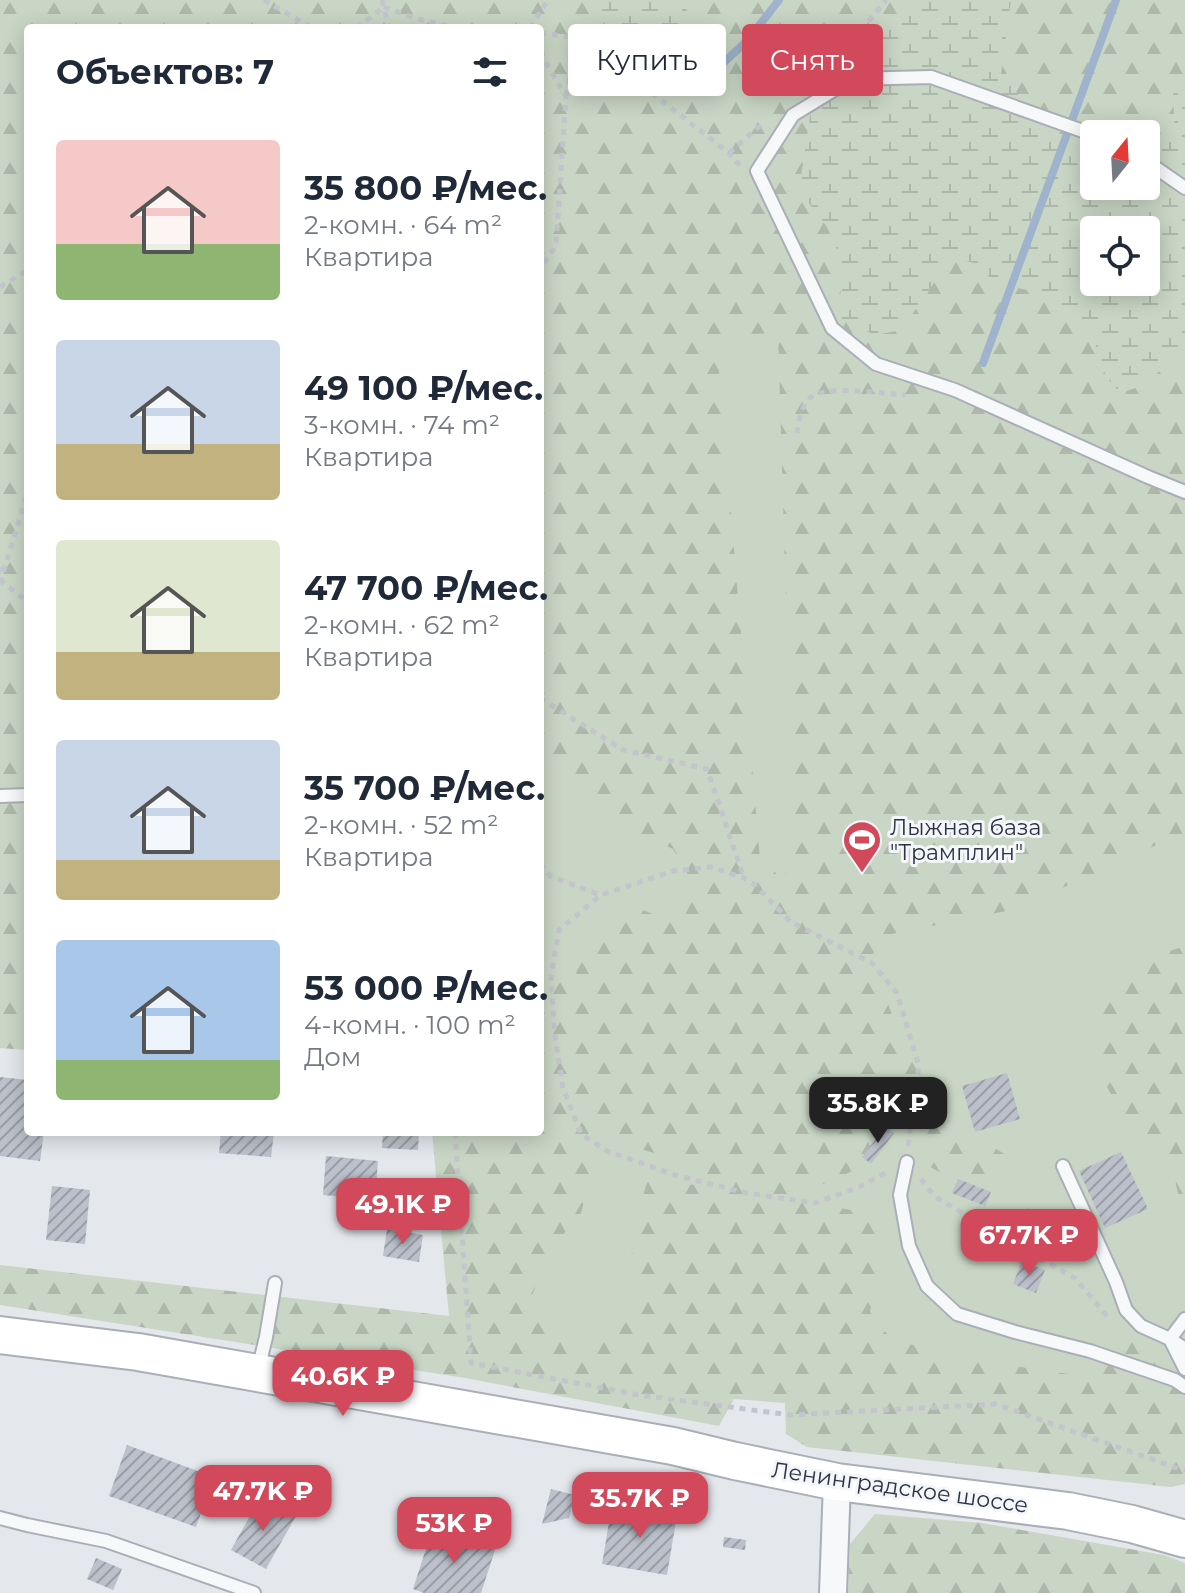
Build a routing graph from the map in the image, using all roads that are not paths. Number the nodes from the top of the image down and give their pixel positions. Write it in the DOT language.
graph roads {
  1 [pos="1080,130"];
  2 [pos="1160,171"];
  3 [pos="1185,188"];
  4 [pos="1185,492"];
  5 [pos="24,795"];
  6 [pos="0,796"];
  7 [pos="907,1162"];
  8 [pos="1063,1166"];
  9 [pos="275,1283"];
  10 [pos="1185,1319"];
  11 [pos="0,1335"];
  12 [pos="1170,1339"];
  13 [pos="1185,1349"];
  14 [pos="1185,1369"];
  15 [pos="257,1373"];
  16 [pos="1185,1387"];
  17 [pos="837,1482"];
  18 [pos="0,1518"];
  19 [pos="1185,1539"];
  20 [pos="254,1593"];
  21 [pos="833,1593"];
  1 -- 4 [label="lane"];
  2 -- 3 [label="lane"];
  5 -- 6 [label="lane"];
  7 -- 16 [label="lane"];
  8 -- 12 [label="lane"];
  9 -- 15 [label="lane"];
  10 -- 12 [label="lane"];
  11 -- 15 [label="main road, Ленинградское шоссе"];
  12 -- 13 [label="lane"];
  12 -- 14 [label="lane"];
  15 -- 17 [label="main road, Ленинградское шоссе"];
  17 -- 19 [label="main road, Ленинградское шоссе"];
  17 -- 21 [label="street"];
  18 -- 20 [label="lane"];
}
